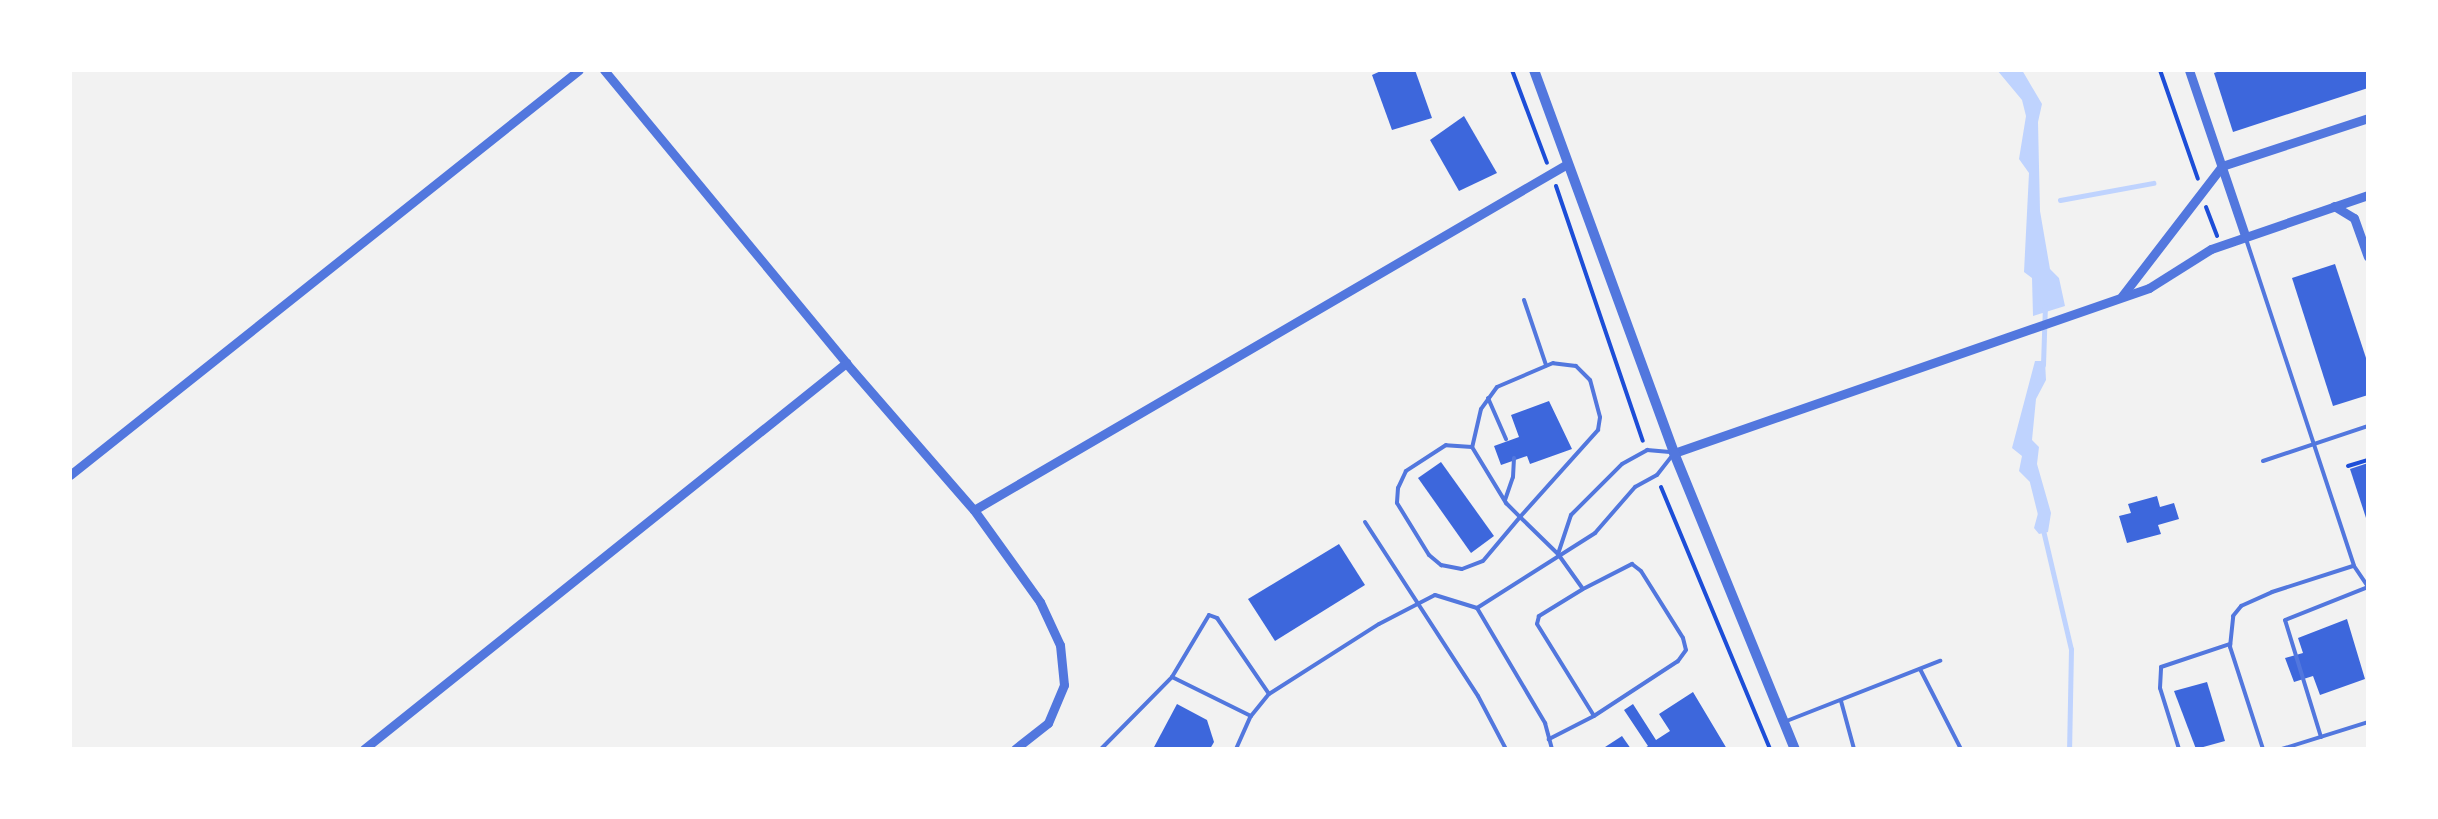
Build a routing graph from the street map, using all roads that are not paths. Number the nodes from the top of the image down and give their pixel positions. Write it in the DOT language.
graph roads {
  1 [pos="579,70"];
  2 [pos="604,70"];
  3 [pos="1534,70"];
  4 [pos="2189,70"];
  5 [pos="2368,118"];
  6 [pos="1566,164"];
  7 [pos="2222,166"];
  8 [pos="2368,195"];
  9 [pos="2334,206"];
  10 [pos="2245,235"];
  11 [pos="2368,257"];
  12 [pos="2120,298"];
  13 [pos="1524,300"];
  14 [pos="846,363"];
  15 [pos="1546,365"];
  16 [pos="1488,398"];
  17 [pos="2368,426"];
  18 [pos="1506,439"];
  19 [pos="2315,443"];
  20 [pos="1472,447"];
  21 [pos="1674,453"];
  22 [pos="1514,458"];
  23 [pos="2264,461"];
  24 [pos="70,475"];
  25 [pos="1505,500"];
  26 [pos="974,510"];
  27 [pos="1520,517"];
  28 [pos="1365,522"];
  29 [pos="1558,554"];
  30 [pos="2354,566"];
  31 [pos="2368,587"];
  32 [pos="1583,590"];
  33 [pos="1420,603"];
  34 [pos="1478,608"];
  35 [pos="2230,644"];
  36 [pos="1940,661"];
  37 [pos="1920,669"];
  38 [pos="1172,676"];
  39 [pos="1269,694"];
  40 [pos="1841,700"];
  41 [pos="1251,716"];
  42 [pos="1594,716"];
  43 [pos="1784,722"];
  44 [pos="2368,722"];
  45 [pos="2321,737"];
  46 [pos="1549,739"];
  47 [pos="364,749"];
  48 [pos="1015,749"];
  49 [pos="1100,749"];
  50 [pos="1236,749"];
  51 [pos="1506,749"];
  52 [pos="1552,749"];
  53 [pos="1795,749"];
  54 [pos="1854,749"];
  55 [pos="1962,749"];
  56 [pos="2180,749"];
  57 [pos="2263,749"];
  58 [pos="2282,749"];
  1 -- 24 [label="street"];
  2 -- 14 [label="street"];
  3 -- 6 [label="street"];
  4 -- 7 [label="street"];
  5 -- 7 [label="street"];
  6 -- 21 [label="street"];
  6 -- 26 [label="street"];
  7 -- 10 [label="street"];
  7 -- 12 [label="street"];
  8 -- 9 [label="street"];
  9 -- 10 [label="street"];
  9 -- 11 [label="street"];
  10 -- 12 [label="street"];
  10 -- 19 [label="lane"];
  12 -- 21 [label="street"];
  13 -- 15 [label="lane"];
  14 -- 26 [label="street"];
  14 -- 47 [label="street"];
  15 -- 16 [label="lane"];
  15 -- 27 [label="lane"];
  16 -- 18 [label="lane"];
  16 -- 20 [label="lane"];
  17 -- 19 [label="lane"];
  19 -- 23 [label="lane"];
  19 -- 30 [label="lane"];
  20 -- 25 [label="lane"];
  20 -- 27 [label="lane"];
  21 -- 29 [label="lane"];
  21 -- 29 [label="lane"];
  21 -- 43 [label="street"];
  22 -- 25 [label="lane"];
  25 -- 27 [label="lane"];
  26 -- 48 [label="street"];
  27 -- 29 [label="lane"];
  28 -- 33 [label="lane"];
  29 -- 32 [label="lane"];
  29 -- 34 [label="lane"];
  30 -- 31 [label="lane"];
  30 -- 35 [label="lane"];
  31 -- 45 [label="lane"];
  32 -- 42 [label="lane"];
  32 -- 42 [label="lane"];
  33 -- 34 [label="lane"];
  33 -- 39 [label="lane"];
  33 -- 51 [label="lane"];
  34 -- 46 [label="lane"];
  35 -- 56 [label="lane"];
  35 -- 57 [label="lane"];
  36 -- 37 [label="lane"];
  37 -- 40 [label="lane"];
  37 -- 55 [label="lane"];
  38 -- 39 [label="lane"];
  38 -- 41 [label="lane"];
  38 -- 49 [label="lane"];
  39 -- 41 [label="lane"];
  40 -- 43 [label="lane"];
  40 -- 54 [label="lane"];
  41 -- 50 [label="lane"];
  42 -- 46 [label="lane"];
  43 -- 53 [label="street"];
  44 -- 45 [label="lane"];
  45 -- 58 [label="lane"];
  46 -- 52 [label="lane"];
}
